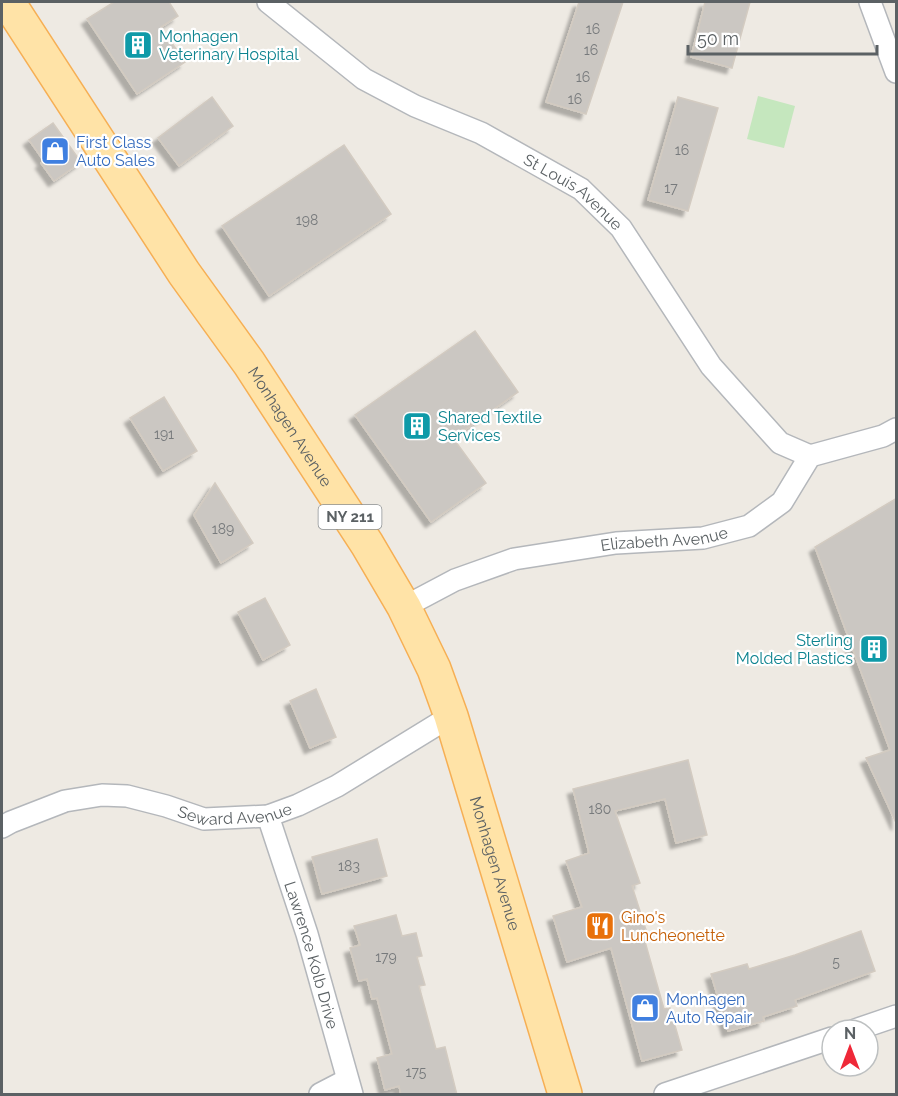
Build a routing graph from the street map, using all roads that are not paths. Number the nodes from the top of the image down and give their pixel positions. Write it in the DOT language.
graph roads {
  1 [pos="8,2"];
  2 [pos="268,2"];
  3 [pos="870,2"];
  4 [pos="897,72"];
  5 [pos="897,429"];
  6 [pos="810,456"];
  7 [pos="404,607"];
  8 [pos="451,716"];
  9 [pos="268,816"];
  10 [pos="2,827"];
  11 [pos="897,1016"];
  12 [pos="880,1022"];
  13 [pos="820,1042"];
  14 [pos="349,1088"];
  15 [pos="320,1095"];
  16 [pos="565,1095"];
  17 [pos="665,1095"];
  1 -- 7 [label="main road, Monhagen Avenue / NY 211"];
  2 -- 6 [label="street, St Louis Avenue"];
  3 -- 4 [label="street"];
  5 -- 6 [label="street"];
  6 -- 7 [label="street, Elizabeth Avenue"];
  7 -- 8 [label="main road, Monhagen Avenue / NY 211"];
  8 -- 9 [label="street, Seward Avenue"];
  8 -- 16 [label="main road, Monhagen Avenue / NY 211"];
  9 -- 10 [label="street, Seward Avenue"];
  9 -- 14 [label="street, Lawrence Kolb Drive"];
  11 -- 12 [label="street"];
  13 -- 17 [label="street"];
  14 -- 15 [label="street"];
}
